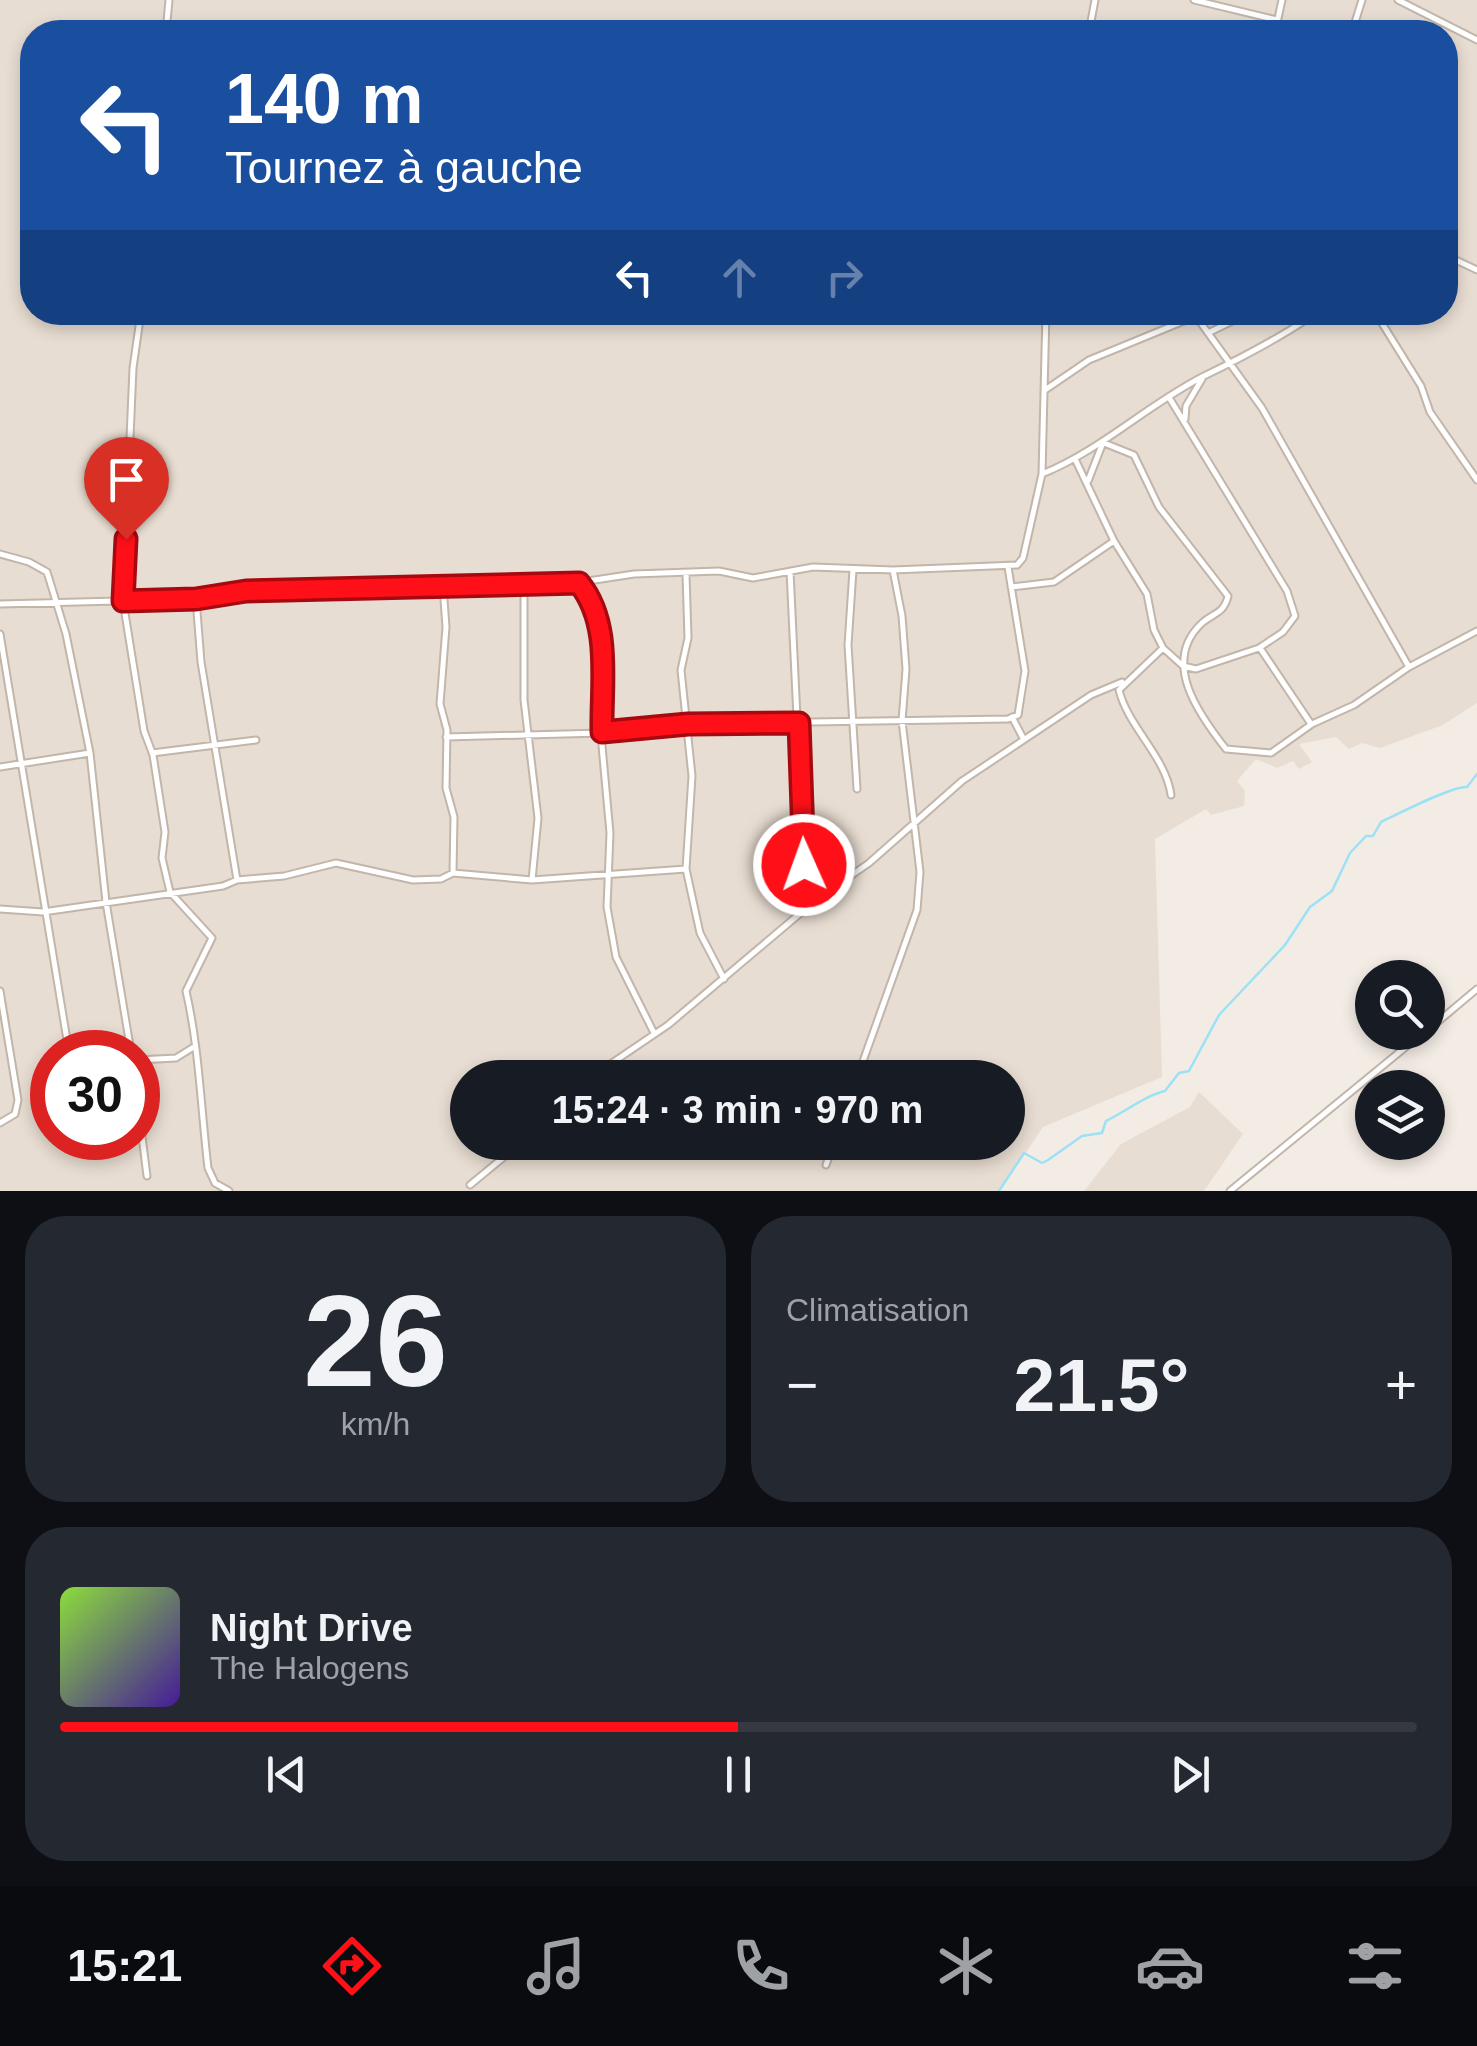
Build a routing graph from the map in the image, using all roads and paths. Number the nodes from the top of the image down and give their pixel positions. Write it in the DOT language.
graph roads {
  1 [pos="1194,0"];
  2 [pos="1282,0"];
  3 [pos="1398,0"];
  4 [pos="1278,20"];
  5 [pos="1438,20"];
  6 [pos="139,325"];
  7 [pos="1046,325"];
  8 [pos="1170,325"];
  9 [pos="1203,325"];
  10 [pos="1224,325"];
  11 [pos="1297,325"];
  12 [pos="1383,325"];
  13 [pos="1208,333"];
  14 [pos="1232,365"];
  15 [pos="1203,377"];
  16 [pos="1046,390"];
  17 [pos="1170,399"];
  18 [pos="1185,422"];
  19 [pos="1104,443"];
  20 [pos="1075,460"];
  21 [pos="1042,474"];
  22 [pos="1477,480"];
  23 [pos="1088,484"];
  24 [pos="1114,541"];
  25 [pos="0,554"];
  26 [pos="1008,567"];
  27 [pos="852,570"];
  28 [pos="893,570"];
  29 [pos="790,571"];
  30 [pos="686,574"];
  31 [pos="579,583"];
  32 [pos="524,584"];
  33 [pos="443,586"];
  34 [pos="1011,587"];
  35 [pos="196,599"];
  36 [pos="123,601"];
  37 [pos="53,603"];
  38 [pos="0,604"];
  39 [pos="1477,631"];
  40 [pos="0,634"];
  41 [pos="1163,648"];
  42 [pos="1260,648"];
  43 [pos="1183,666"];
  44 [pos="1410,667"];
  45 [pos="1122,682"];
  46 [pos="1012,717"];
  47 [pos="854,722"];
  48 [pos="902,722"];
  49 [pos="799,723"];
  50 [pos="688,724"];
  51 [pos="1312,724"];
  52 [pos="602,732"];
  53 [pos="530,735"];
  54 [pos="446,737"];
  55 [pos="1023,738"];
  56 [pos="256,740"];
  57 [pos="216,742"];
  58 [pos="90,753"];
  59 [pos="152,753"];
  60 [pos="23,763"];
  61 [pos="0,767"];
  62 [pos="857,789"];
  63 [pos="1171,794"];
  64 [pos="914,824"];
  65 [pos="686,869"];
  66 [pos="454,872"];
  67 [pos="610,876"];
  68 [pos="237,880"];
  69 [pos="532,880"];
  70 [pos="170,892"];
  71 [pos="816,900"];
  72 [pos="106,902"];
  73 [pos="0,909"];
  74 [pos="43,912"];
  75 [pos="724,979"];
  76 [pos="1477,989"];
  77 [pos="0,991"];
  78 [pos="1445,1015"];
  79 [pos="64,1030"];
  80 [pos="126,1030"];
  81 [pos="655,1034"];
  82 [pos="193,1048"];
  83 [pos="1403,1050"];
  84 [pos="160,1059"];
  85 [pos="615,1060"];
  86 [pos="863,1060"];
  87 [pos="0,1123"];
  88 [pos="145,1160"];
  89 [pos="500,1160"];
  90 [pos="828,1160"];
  91 [pos="826,1165"];
  92 [pos="147,1176"];
  93 [pos="470,1185"];
  94 [pos="228,1191"];
  95 [pos="1230,1191"];
  1 -- 4 [label="street"];
  2 -- 4 [label="street"];
  3 -- 5 [label="street"];
  6 -- 36 [label="street"];
  7 -- 16 [label="street"];
  8 -- 16 [label="street"];
  9 -- 13 [label="street"];
  10 -- 13 [label="street"];
  11 -- 14 [label="street"];
  12 -- 22 [label="street"];
  13 -- 14 [label="street"];
  14 -- 15 [label="street"];
  14 -- 44 [label="street"];
  15 -- 17 [label="street"];
  15 -- 18 [label="street"];
  16 -- 21 [label="street"];
  17 -- 18 [label="street"];
  17 -- 19 [label="street"];
  18 -- 42 [label="street"];
  19 -- 20 [label="street"];
  19 -- 23 [label="street"];
  19 -- 43 [label="street"];
  20 -- 21 [label="street"];
  20 -- 23 [label="street"];
  21 -- 26 [label="street"];
  23 -- 24 [label="street"];
  24 -- 34 [label="street"];
  24 -- 41 [label="street"];
  25 -- 37 [label="street"];
  26 -- 28 [label="street"];
  26 -- 34 [label="street"];
  27 -- 28 [label="street"];
  27 -- 29 [label="street"];
  27 -- 47 [label="street"];
  28 -- 48 [label="street"];
  29 -- 30 [label="street"];
  29 -- 49 [label="street"];
  30 -- 31 [label="street"];
  30 -- 50 [label="street"];
  31 -- 32 [label="street"];
  31 -- 52 [label="street"];
  32 -- 33 [label="street"];
  32 -- 53 [label="street"];
  33 -- 35 [label="street"];
  33 -- 54 [label="street"];
  34 -- 46 [label="street"];
  35 -- 36 [label="street"];
  35 -- 57 [label="street"];
  36 -- 37 [label="street"];
  36 -- 59 [label="street"];
  37 -- 38 [label="street"];
  37 -- 58 [label="street"];
  39 -- 44 [label="street"];
  40 -- 60 [label="street"];
  41 -- 43 [label="street"];
  41 -- 45 [label="street"];
  42 -- 43 [label="street"];
  42 -- 51 [label="street"];
  43 -- 51 [label="street"];
  44 -- 51 [label="street"];
  45 -- 55 [label="street"];
  45 -- 63 [label="street"];
  46 -- 48 [label="street"];
  46 -- 55 [label="street"];
  47 -- 48 [label="street"];
  47 -- 49 [label="street"];
  47 -- 62 [label="street"];
  48 -- 64 [label="street"];
  49 -- 50 [label="street"];
  49 -- 71 [label="street"];
  50 -- 52 [label="street"];
  50 -- 65 [label="street"];
  52 -- 53 [label="street"];
  52 -- 67 [label="street"];
  53 -- 54 [label="street"];
  53 -- 69 [label="street"];
  54 -- 66 [label="street"];
  55 -- 64 [label="street"];
  56 -- 57 [label="street"];
  57 -- 59 [label="street"];
  57 -- 68 [label="street"];
  58 -- 60 [label="street"];
  58 -- 72 [label="street"];
  59 -- 70 [label="street"];
  60 -- 61 [label="street"];
  60 -- 74 [label="street"];
  64 -- 71 [label="street"];
  64 -- 86 [label="street"];
  65 -- 67 [label="street"];
  65 -- 75 [label="street"];
  66 -- 68 [label="street"];
  66 -- 69 [label="street"];
  67 -- 69 [label="street"];
  67 -- 81 [label="street"];
  68 -- 70 [label="street"];
  70 -- 72 [label="street"];
  70 -- 82 [label="street"];
  71 -- 75 [label="street"];
  72 -- 74 [label="street"];
  72 -- 80 [label="street"];
  73 -- 74 [label="street"];
  74 -- 79 [label="street"];
  75 -- 81 [label="street"];
  76 -- 78 [label="street"];
  77 -- 87 [label="street"];
  81 -- 85 [label="street"];
  82 -- 84 [label="street"];
  82 -- 94 [label="street"];
  83 -- 95 [label="street"];
  88 -- 92 [label="street"];
  89 -- 93 [label="street"];
  90 -- 91 [label="street"];
}
